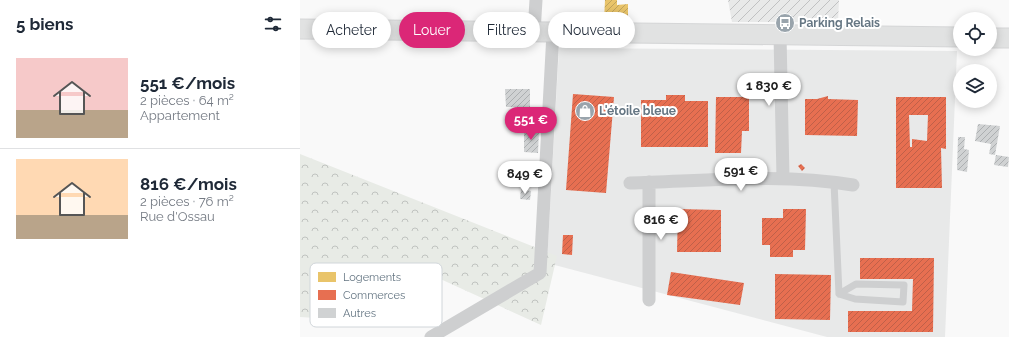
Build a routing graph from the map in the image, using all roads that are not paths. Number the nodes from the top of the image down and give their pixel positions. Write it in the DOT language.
graph roads {
  1 [pos="536,0"];
  2 [pos="535,12"];
  3 [pos="300,29"];
  4 [pos="473,31"];
  5 [pos="635,34"];
  6 [pos="780,35"];
  7 [pos="953,37"];
  8 [pos="997,38"];
  9 [pos="1009,38"];
  10 [pos="552,48"];
  11 [pos="783,178"];
  12 [pos="649,182"];
  13 [pos="834,182"];
  14 [pos="630,183"];
  15 [pos="853,186"];
  16 [pos="839,294"];
  17 [pos="649,300"];
  18 [pos="431,337"];
  1 -- 2 [label="street"];
  3 -- 4 [label="main road"];
  5 -- 6 [label="main road"];
  6 -- 7 [label="main road"];
  6 -- 11 [label="street"];
  8 -- 9 [label="main road"];
  10 -- 18 [label="street"];
  11 -- 12 [label="street"];
  11 -- 13 [label="street"];
  12 -- 14 [label="street"];
  12 -- 17 [label="street"];
  13 -- 15 [label="street"];
  13 -- 16 [label="lane"];
  16 -- 16 [label="lane"];
}
